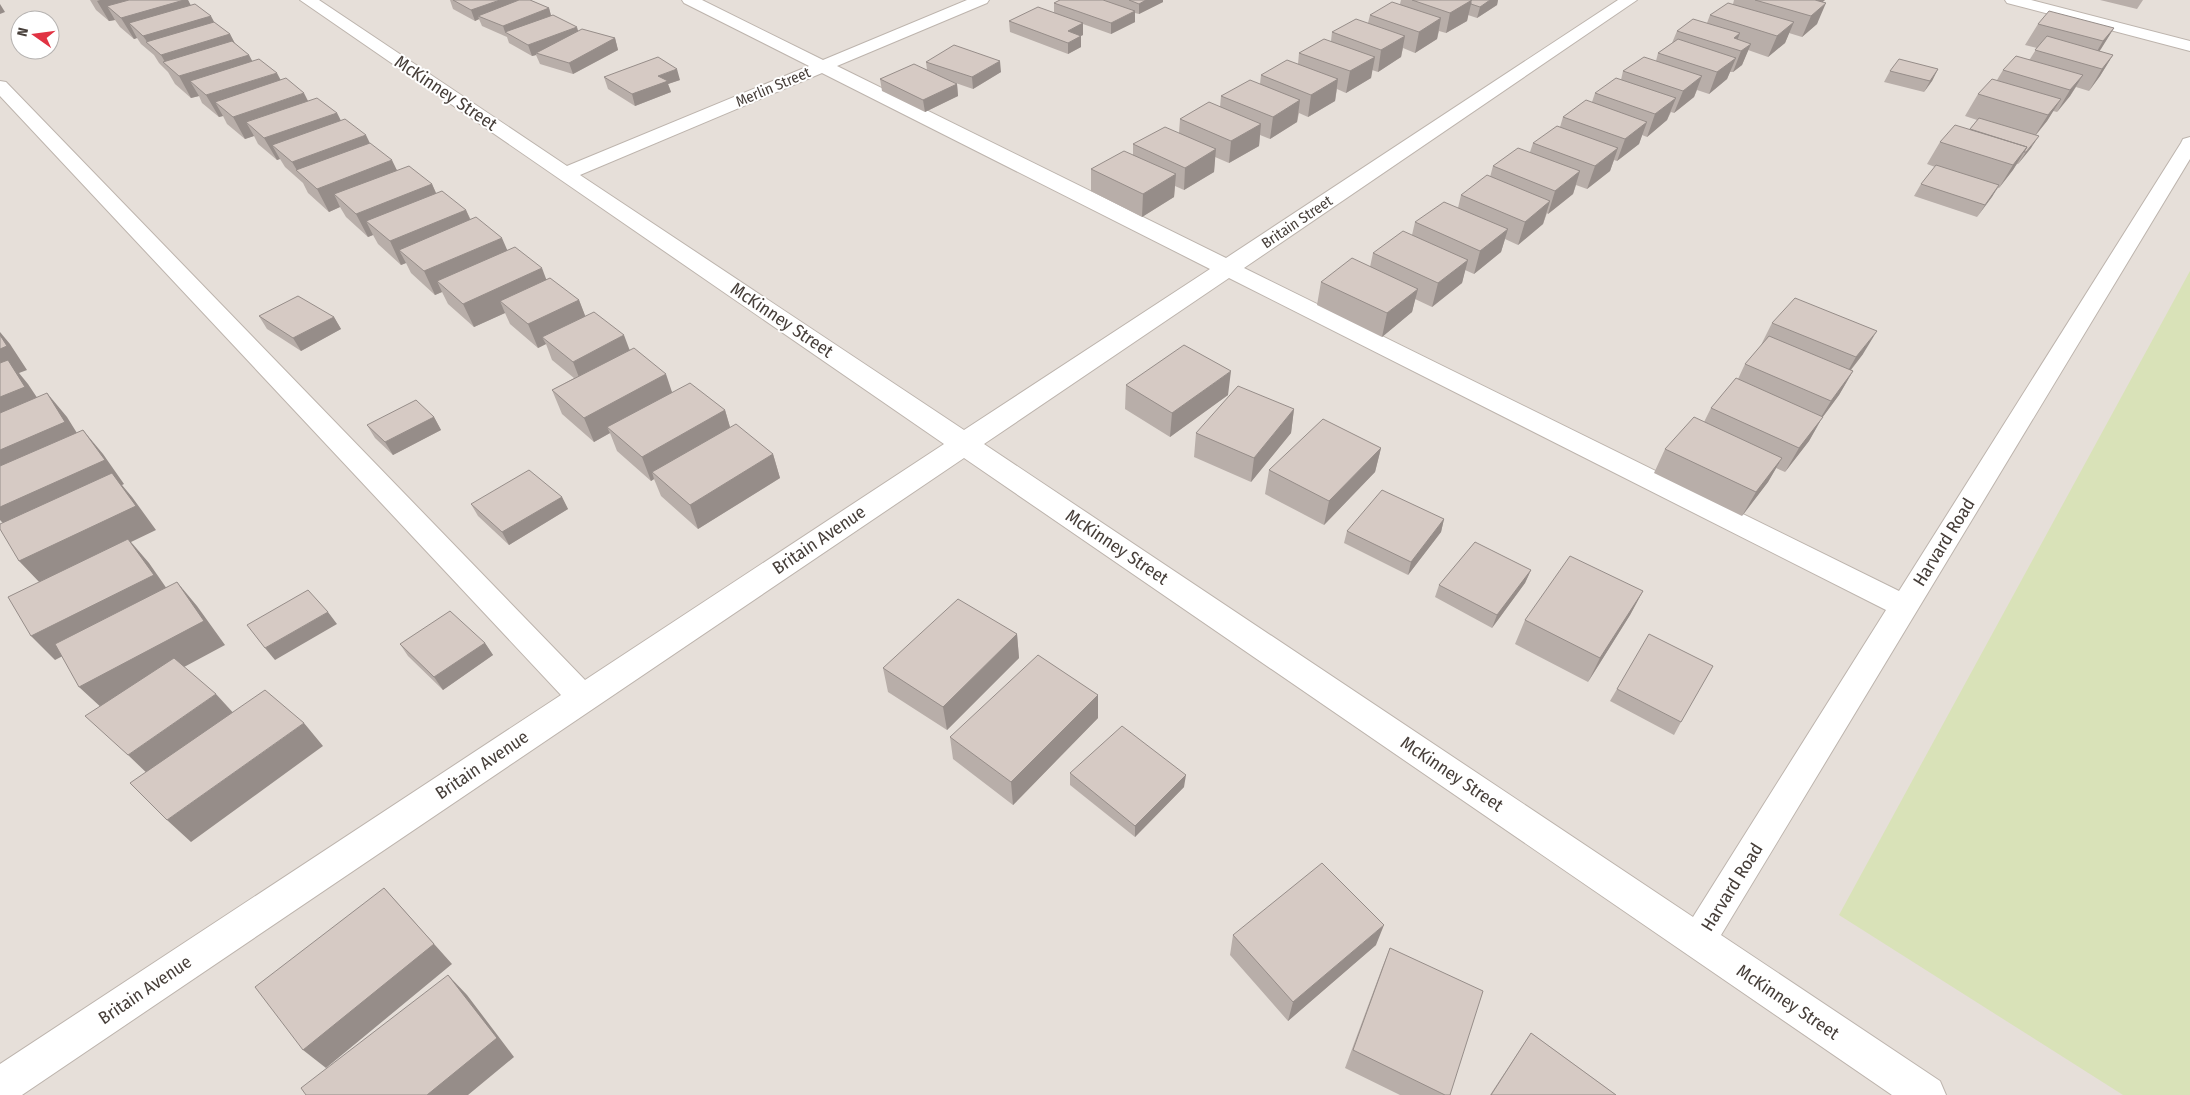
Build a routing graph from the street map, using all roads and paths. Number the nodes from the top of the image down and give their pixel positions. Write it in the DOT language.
graph roads {
  1 [pos="690,0"];
  2 [pos="981,0"];
  3 [pos="1629,0"];
  4 [pos="2013,0"];
  5 [pos="319,2"];
  6 [pos="2190,46"];
  7 [pos="822,66"];
  8 [pos="0,86"];
  9 [pos="2190,143"];
  10 [pos="565,174"];
  11 [pos="1227,268"];
  12 [pos="964,443"];
  13 [pos="1904,606"];
  14 [pos="583,698"];
  15 [pos="1698,941"];
  16 [pos="0,1087"];
  17 [pos="1926,1095"];
  1 -- 7 [label="street"];
  2 -- 7 [label="street, Merlin Street"];
  3 -- 11 [label="street, Britain Street"];
  4 -- 6 [label="street"];
  5 -- 10 [label="street, McKinney Street"];
  7 -- 10 [label="street, Merlin Street"];
  7 -- 11 [label="street"];
  8 -- 14 [label="street"];
  9 -- 13 [label="street, Harvard Road"];
  10 -- 12 [label="street, McKinney Street"];
  11 -- 12 [label="street, Britain Street"];
  11 -- 13 [label="street"];
  12 -- 14 [label="street, Britain Avenue"];
  12 -- 15 [label="street, McKinney Street"];
  13 -- 15 [label="street, Harvard Road"];
  14 -- 16 [label="street, Britain Avenue"];
  15 -- 17 [label="street, McKinney Street"];
}
